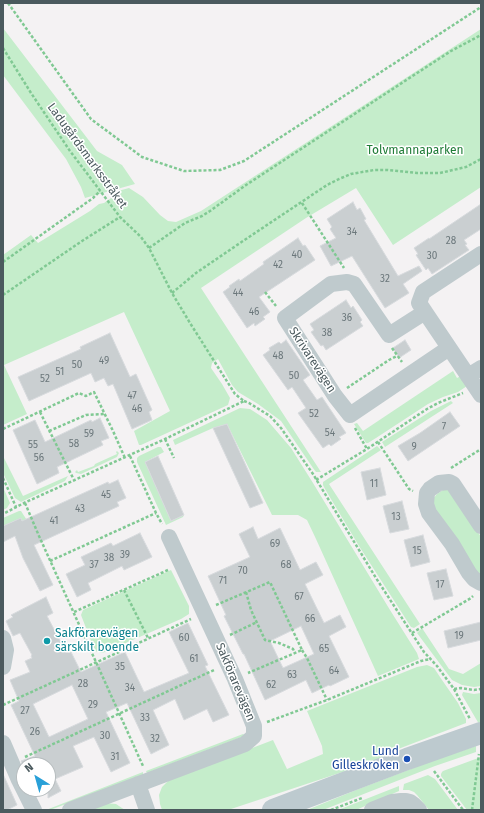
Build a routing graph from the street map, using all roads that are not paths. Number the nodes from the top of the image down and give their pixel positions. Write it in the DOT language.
graph roads {
  1 [pos="481,254"];
  2 [pos="425,312"];
  3 [pos="449,348"];
  4 [pos="476,381"];
  5 [pos="481,526"];
  6 [pos="169,537"];
  7 [pos="478,588"];
  8 [pos="3,638"];
  9 [pos="3,667"];
  10 [pos="3,744"];
  11 [pos="480,746"];
  12 [pos="138,784"];
  13 [pos="369,803"];
  14 [pos="34,810"];
  15 [pos="70,810"];
  16 [pos="147,810"];
  17 [pos="273,810"];
  18 [pos="419,810"];
  1 -- 2 [label="street"];
  2 -- 3 [label="street"];
  2 -- 3 [label="street, Skrivarevägen"];
  3 -- 4 [label="street"];
  5 -- 7 [label="street"];
  6 -- 12 [label="street, Sakförarevägen"];
  8 -- 9 [label="street"];
  10 -- 14 [label="street"];
  11 -- 17 [label="street"];
  12 -- 15 [label="street, Sakförarevägen"];
  12 -- 16 [label="street"];
  13 -- 18 [label="street"];
}
